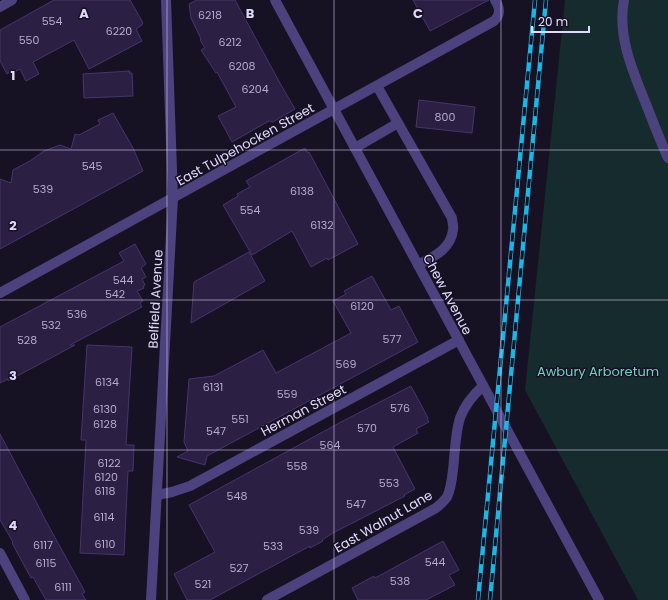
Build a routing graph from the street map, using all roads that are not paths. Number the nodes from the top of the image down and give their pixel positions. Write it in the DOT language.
graph roads {
  1 [pos="12,0"];
  2 [pos="166,0"];
  3 [pos="275,0"];
  4 [pos="495,0"];
  5 [pos="624,0"];
  6 [pos="0,7"];
  7 [pos="377,86"];
  8 [pos="334,110"];
  9 [pos="398,123"];
  10 [pos="355,148"];
  11 [pos="668,158"];
  12 [pos="173,198"];
  13 [pos="418,265"];
  14 [pos="0,293"];
  15 [pos="458,340"];
  16 [pos="483,386"];
  17 [pos="157,495"];
  18 [pos="0,553"];
  19 [pos="25,600"];
  20 [pos="151,600"];
  21 [pos="267,600"];
  22 [pos="599,600"];
  1 -- 6 [label="street"];
  2 -- 12 [label="street, Belfield Avenue"];
  3 -- 8 [label="street, Chew Avenue"];
  4 -- 7 [label="street, East Tulpehocken Street"];
  5 -- 11 [label="street"];
  7 -- 8 [label="street, East Tulpehocken Street"];
  7 -- 9 [label="street"];
  8 -- 10 [label="street, Chew Avenue"];
  8 -- 12 [label="street, East Tulpehocken Street"];
  9 -- 10 [label="street"];
  9 -- 13 [label="street"];
  10 -- 13 [label="street, Chew Avenue"];
  12 -- 14 [label="street, East Tulpehocken Street"];
  12 -- 17 [label="street, Belfield Avenue"];
  13 -- 15 [label="street, Chew Avenue"];
  15 -- 16 [label="street, Chew Avenue"];
  15 -- 17 [label="street, Herman Street"];
  16 -- 21 [label="street, East Walnut Lane"];
  16 -- 22 [label="street, Chew Avenue"];
  17 -- 20 [label="street, Belfield Avenue"];
  18 -- 19 [label="street"];
}
